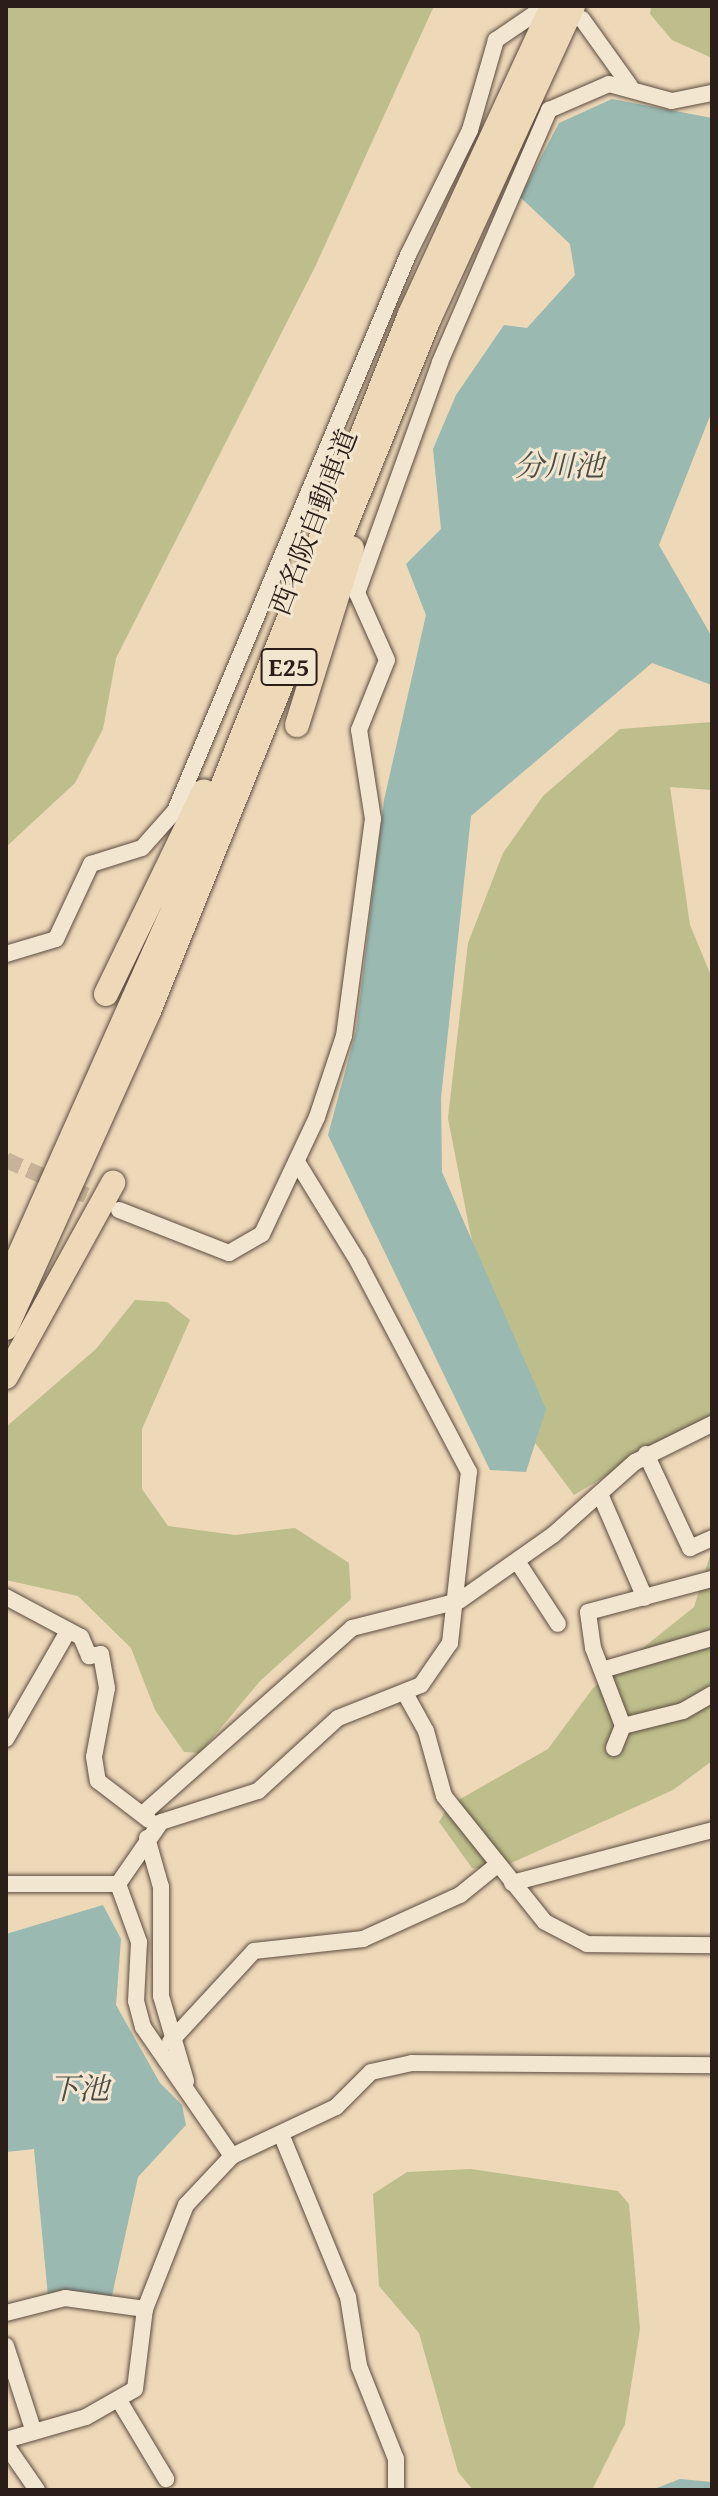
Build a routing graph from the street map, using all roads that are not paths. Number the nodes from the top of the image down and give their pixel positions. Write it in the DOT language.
graph roads {
  1 [pos="546,8"];
  2 [pos="578,13"];
  3 [pos="630,86"];
  4 [pos="712,93"];
  5 [pos="381,432"];
  6 [pos="307,572"];
  7 [pos="297,725"];
  8 [pos="6,954"];
  9 [pos="106,994"];
  10 [pos="297,1162"];
  11 [pos="113,1183"];
  12 [pos="119,1210"];
  13 [pos="6,1285"];
  14 [pos="6,1328"];
  15 [pos="6,1377"];
  16 [pos="712,1424"];
  17 [pos="646,1454"];
  18 [pos="600,1494"];
  19 [pos="712,1538"];
  20 [pos="517,1561"];
  21 [pos="712,1579"];
  22 [pos="6,1597"];
  23 [pos="645,1598"];
  24 [pos="459,1601"];
  25 [pos="558,1624"];
  26 [pos="68,1631"];
  27 [pos="712,1638"];
  28 [pos="602,1670"];
  29 [pos="712,1694"];
  30 [pos="406,1695"];
  31 [pos="623,1726"];
  32 [pos="6,1739"];
  33 [pos="614,1748"];
  34 [pos="145,1812"];
  35 [pos="712,1830"];
  36 [pos="150,1833"];
  37 [pos="497,1865"];
  38 [pos="512,1883"];
  39 [pos="6,1884"];
  40 [pos="118,1884"];
  41 [pos="712,1945"];
  42 [pos="170,2042"];
  43 [pos="712,2065"];
  44 [pos="194,2100"];
  45 [pos="281,2134"];
  46 [pos="232,2156"];
  47 [pos="145,2309"];
  48 [pos="6,2313"];
  49 [pos="6,2346"];
  50 [pos="120,2402"];
  51 [pos="34,2432"];
  52 [pos="6,2442"];
  53 [pos="166,2479"];
  54 [pos="37,2490"];
  55 [pos="396,2490"];
  1 -- 6 [label="highway, 西名阪自動車道 / E25"];
  1 -- 8 [label="street"];
  2 -- 3 [label="street"];
  2 -- 5 [label="highway, 西名阪自動車道 / E25"];
  3 -- 4 [label="street"];
  3 -- 10 [label="street"];
  5 -- 7 [label="highway"];
  5 -- 14 [label="highway, 西名阪自動車道 / E25"];
  6 -- 9 [label="highway"];
  6 -- 13 [label="highway, 西名阪自動車道 / E25"];
  10 -- 12 [label="street"];
  10 -- 24 [label="street"];
  11 -- 15 [label="highway"];
  16 -- 17 [label="street"];
  17 -- 18 [label="street"];
  17 -- 19 [label="street"];
  18 -- 20 [label="street"];
  18 -- 23 [label="street"];
  20 -- 24 [label="street"];
  20 -- 25 [label="street"];
  21 -- 23 [label="street"];
  22 -- 26 [label="street"];
  23 -- 28 [label="street"];
  24 -- 30 [label="street"];
  24 -- 34 [label="street"];
  26 -- 32 [label="street"];
  26 -- 34 [label="street"];
  27 -- 28 [label="street"];
  28 -- 31 [label="street"];
  29 -- 31 [label="street"];
  30 -- 36 [label="street"];
  30 -- 37 [label="street"];
  31 -- 33 [label="street"];
  34 -- 36 [label="street"];
  35 -- 38 [label="street"];
  36 -- 40 [label="street"];
  36 -- 42 [label="street"];
  37 -- 38 [label="street"];
  37 -- 42 [label="street"];
  38 -- 41 [label="street"];
  39 -- 40 [label="street"];
  40 -- 44 [label="street"];
  42 -- 44 [label="street"];
  43 -- 45 [label="street"];
  44 -- 46 [label="street"];
  45 -- 46 [label="street"];
  45 -- 55 [label="street"];
  46 -- 47 [label="street"];
  47 -- 48 [label="street"];
  47 -- 50 [label="street"];
  49 -- 51 [label="street"];
  50 -- 51 [label="street"];
  50 -- 53 [label="street"];
  51 -- 52 [label="street"];
  52 -- 54 [label="street"];
}
